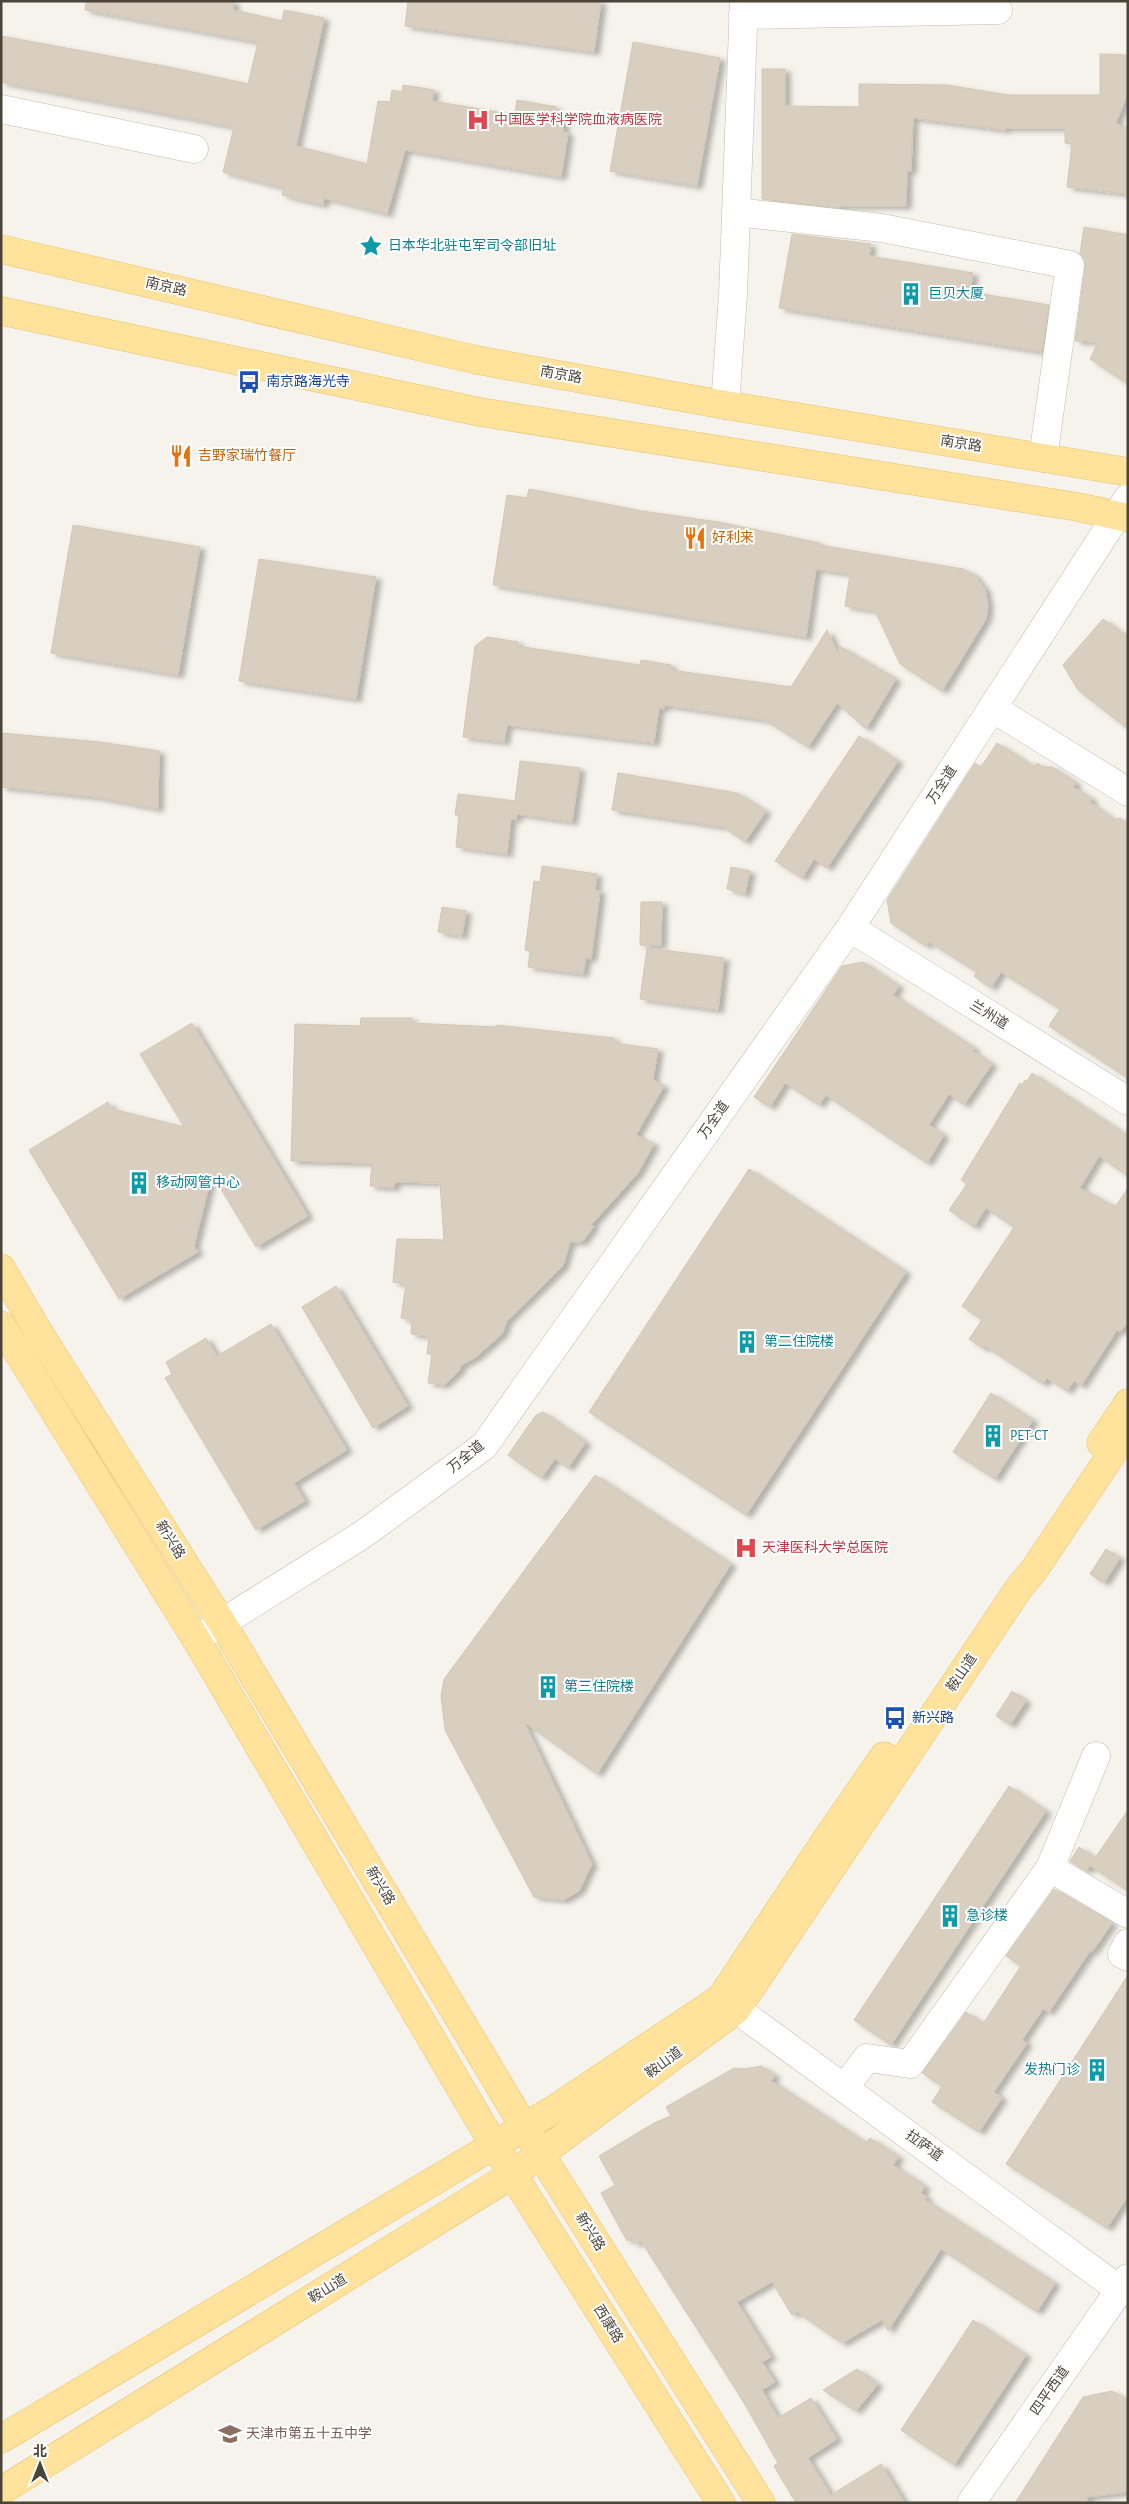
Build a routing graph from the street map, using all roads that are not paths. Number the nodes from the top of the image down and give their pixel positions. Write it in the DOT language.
graph roads {
  1 [pos="743,8"];
  2 [pos="998,10"];
  3 [pos="1,109"];
  4 [pos="194,149"];
  5 [pos="736,212"];
  6 [pos="1,249"];
  7 [pos="1,311"];
  8 [pos="725,405"];
  9 [pos="1043,458"];
  10 [pos="1128,472"];
  11 [pos="1124,510"];
  12 [pos="992,708"];
  13 [pos="1128,792"];
  14 [pos="850,928"];
  15 [pos="1128,1101"];
  16 [pos="1,1268"];
  17 [pos="3,1329"];
  18 [pos="1128,1403"];
  19 [pos="1128,1430"];
  20 [pos="222,1623"];
  21 [pos="196,1639"];
  22 [pos="1096,1756"];
  23 [pos="1050,1868"];
  24 [pos="1128,1914"];
  25 [pos="1128,1943"];
  26 [pos="1128,1958"];
  27 [pos="729,2004"];
  28 [pos="844,2088"];
  29 [pos="524,2127"];
  30 [pos="494,2145"];
  31 [pos="541,2155"];
  32 [pos="513,2174"];
  33 [pos="1126,2291"];
  34 [pos="1,2439"];
  35 [pos="1,2491"];
  36 [pos="722,2503"];
  37 [pos="761,2503"];
  38 [pos="971,2503"];
  1 -- 2 [label="street"];
  1 -- 5 [label="street"];
  3 -- 4 [label="street"];
  5 -- 8 [label="street"];
  5 -- 9 [label="street"];
  6 -- 8 [label="main road, 南京路"];
  7 -- 11 [label="main road"];
  8 -- 9 [label="main road, 南京路"];
  9 -- 10 [label="main road, 南京路"];
  11 -- 12 [label="street, 万全道"];
  12 -- 13 [label="street"];
  12 -- 14 [label="street, 万全道"];
  14 -- 15 [label="street, 兰州道"];
  14 -- 20 [label="street, 万全道"];
  16 -- 20 [label="main road, 新兴路"];
  17 -- 21 [label="main road, 西康路"];
  18 -- 27 [label="main road, 鞍山道"];
  19 -- 27 [label="main road, 鞍山道"];
  20 -- 21 [label="street, 万全道"];
  20 -- 29 [label="main road, 新兴路"];
  21 -- 30 [label="main road, 西康路"];
  22 -- 23 [label="street"];
  23 -- 24 [label="street"];
  23 -- 28 [label="street"];
  25 -- 26 [label="street"];
  27 -- 28 [label="street, 拉萨道"];
  27 -- 29 [label="main road, 鞍山道"];
  27 -- 31 [label="main road, 鞍山道"];
  28 -- 33 [label="street, 拉萨道"];
  29 -- 30 [label="main road, 鞍山道"];
  29 -- 31 [label="main road, 新兴路"];
  30 -- 32 [label="main road, 西康路"];
  30 -- 34 [label="main road, 鞍山道"];
  31 -- 32 [label="main road, 鞍山道"];
  31 -- 37 [label="main road, 新兴路"];
  32 -- 35 [label="main road, 鞍山道"];
  32 -- 36 [label="main road, 西康路"];
  33 -- 38 [label="street, 四平西道"];
}
